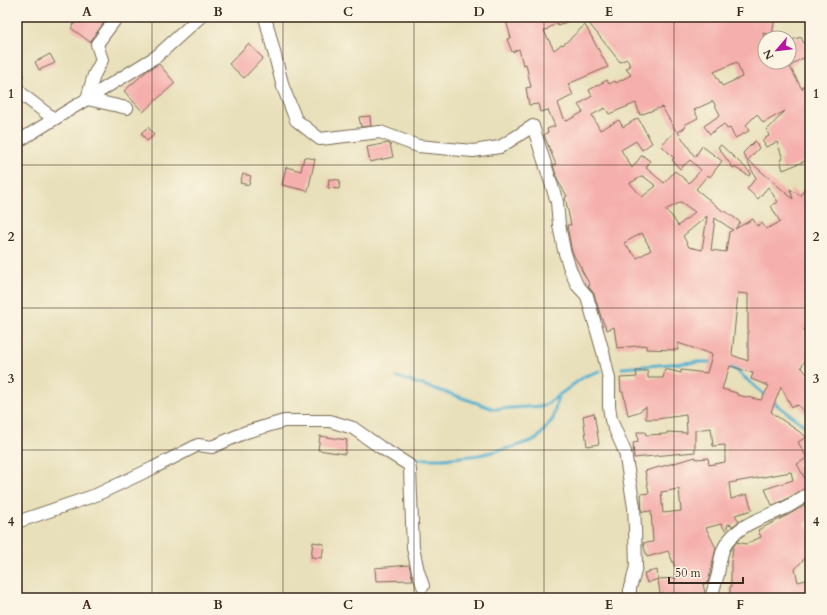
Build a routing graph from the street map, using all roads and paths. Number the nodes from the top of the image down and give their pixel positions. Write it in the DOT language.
graph roads {
  1 [pos="117,17"];
  2 [pos="200,17"];
  3 [pos="265,17"];
  4 [pos="17,71"];
  5 [pos="17,74"];
  6 [pos="17,88"];
  7 [pos="87,99"];
  8 [pos="127,108"];
  9 [pos="54,119"];
  10 [pos="17,142"];
  11 [pos="810,493"];
  12 [pos="17,522"];
  13 [pos="423,586"];
  14 [pos="630,598"];
  15 [pos="711,598"];
  1 -- 7 [label="street"];
  2 -- 7 [label="street"];
  3 -- 14 [label="street"];
  4 -- 5 [label="street"];
  6 -- 9 [label="street"];
  7 -- 8 [label="street"];
  7 -- 9 [label="street"];
  9 -- 10 [label="street"];
  11 -- 15 [label="street"];
  12 -- 13 [label="street"];
}
